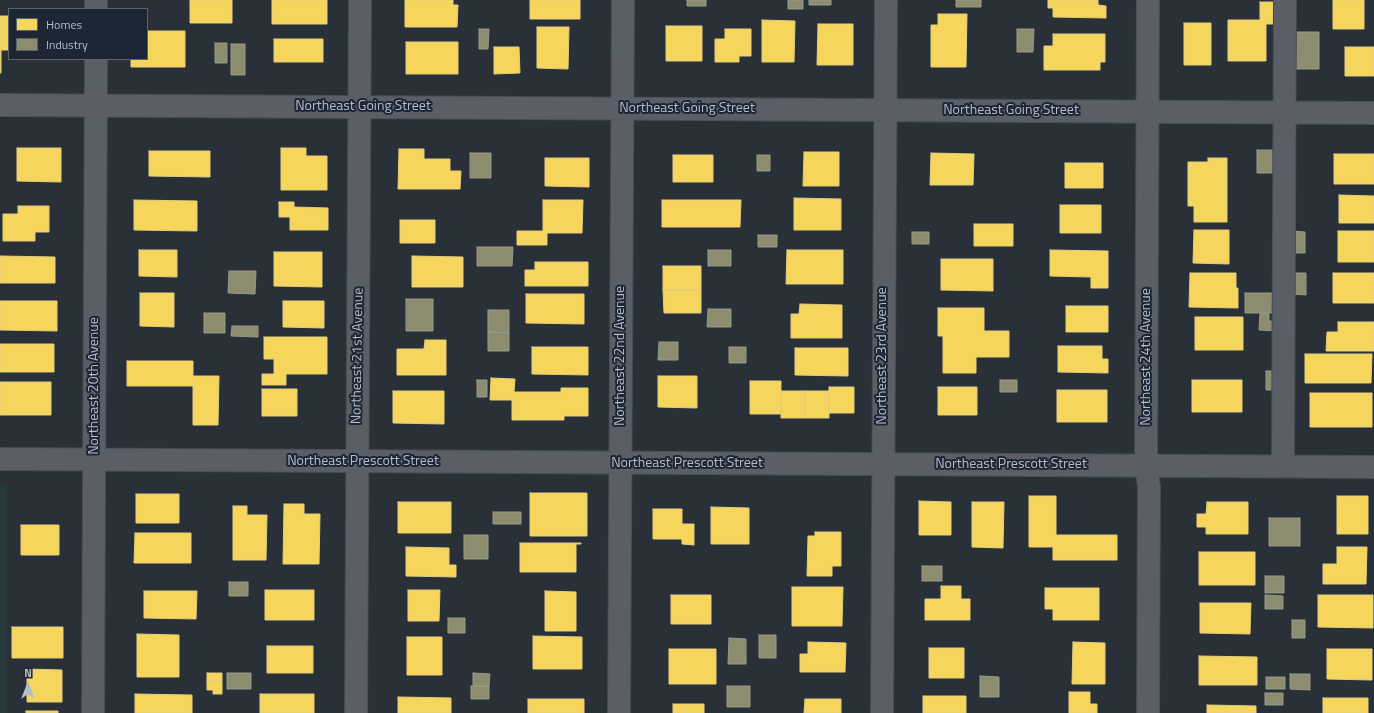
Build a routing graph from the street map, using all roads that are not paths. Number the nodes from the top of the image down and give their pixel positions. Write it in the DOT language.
graph roads {
  1 [pos="360,0"];
  2 [pos="623,0"];
  3 [pos="886,0"];
  4 [pos="1148,0"];
  5 [pos="1285,0"];
  6 [pos="96,60"];
  7 [pos="0,105"];
  8 [pos="96,106"];
  9 [pos="360,107"];
  10 [pos="622,109"];
  11 [pos="886,110"];
  12 [pos="1147,112"];
  13 [pos="1284,112"];
  14 [pos="1374,113"];
  15 [pos="0,459"];
  16 [pos="94,461"];
  17 [pos="357,462"];
  18 [pos="620,463"];
  19 [pos="882,465"];
  20 [pos="1146,466"];
  21 [pos="1283,466"];
  22 [pos="1374,467"];
  23 [pos="93,713"];
  24 [pos="356,713"];
  25 [pos="620,713"];
  26 [pos="882,713"];
  27 [pos="1148,713"];
  1 -- 9 [label="street, Northeast 21st Avenue"];
  2 -- 10 [label="street, Northeast 22nd Avenue"];
  3 -- 11 [label="street, Northeast 23rd Avenue"];
  4 -- 12 [label="street, Northeast 24th Avenue"];
  5 -- 13 [label="street"];
  6 -- 8 [label="street, Northeast 20th Avenue"];
  7 -- 8 [label="street, Northeast Going Street"];
  8 -- 9 [label="street, Northeast Going Street"];
  8 -- 16 [label="street, Northeast 20th Avenue"];
  9 -- 10 [label="street, Northeast Going Street"];
  9 -- 17 [label="street, Northeast 21st Avenue"];
  10 -- 11 [label="street, Northeast Going Street"];
  10 -- 18 [label="street, Northeast 22nd Avenue"];
  11 -- 12 [label="street, Northeast Going Street"];
  11 -- 19 [label="street, Northeast 23rd Avenue"];
  12 -- 13 [label="street, Northeast Going Street"];
  12 -- 20 [label="street, Northeast 24th Avenue"];
  13 -- 14 [label="street, Northeast Going Street"];
  13 -- 21 [label="street"];
  15 -- 16 [label="street, Northeast Prescott Street"];
  16 -- 17 [label="street, Northeast Prescott Street"];
  16 -- 23 [label="street, Northeast 20th Avenue"];
  17 -- 18 [label="street, Northeast Prescott Street"];
  17 -- 24 [label="street, Northeast 21st Avenue"];
  18 -- 19 [label="street, Northeast Prescott Street"];
  18 -- 25 [label="street, Northeast 22nd Avenue"];
  19 -- 20 [label="street, Northeast Prescott Street"];
  19 -- 26 [label="street, Northeast 23rd Avenue"];
  20 -- 21 [label="street, Northeast Prescott Street"];
  20 -- 27 [label="street, Northeast 24th Avenue"];
  21 -- 22 [label="street, Northeast Prescott Street"];
}
